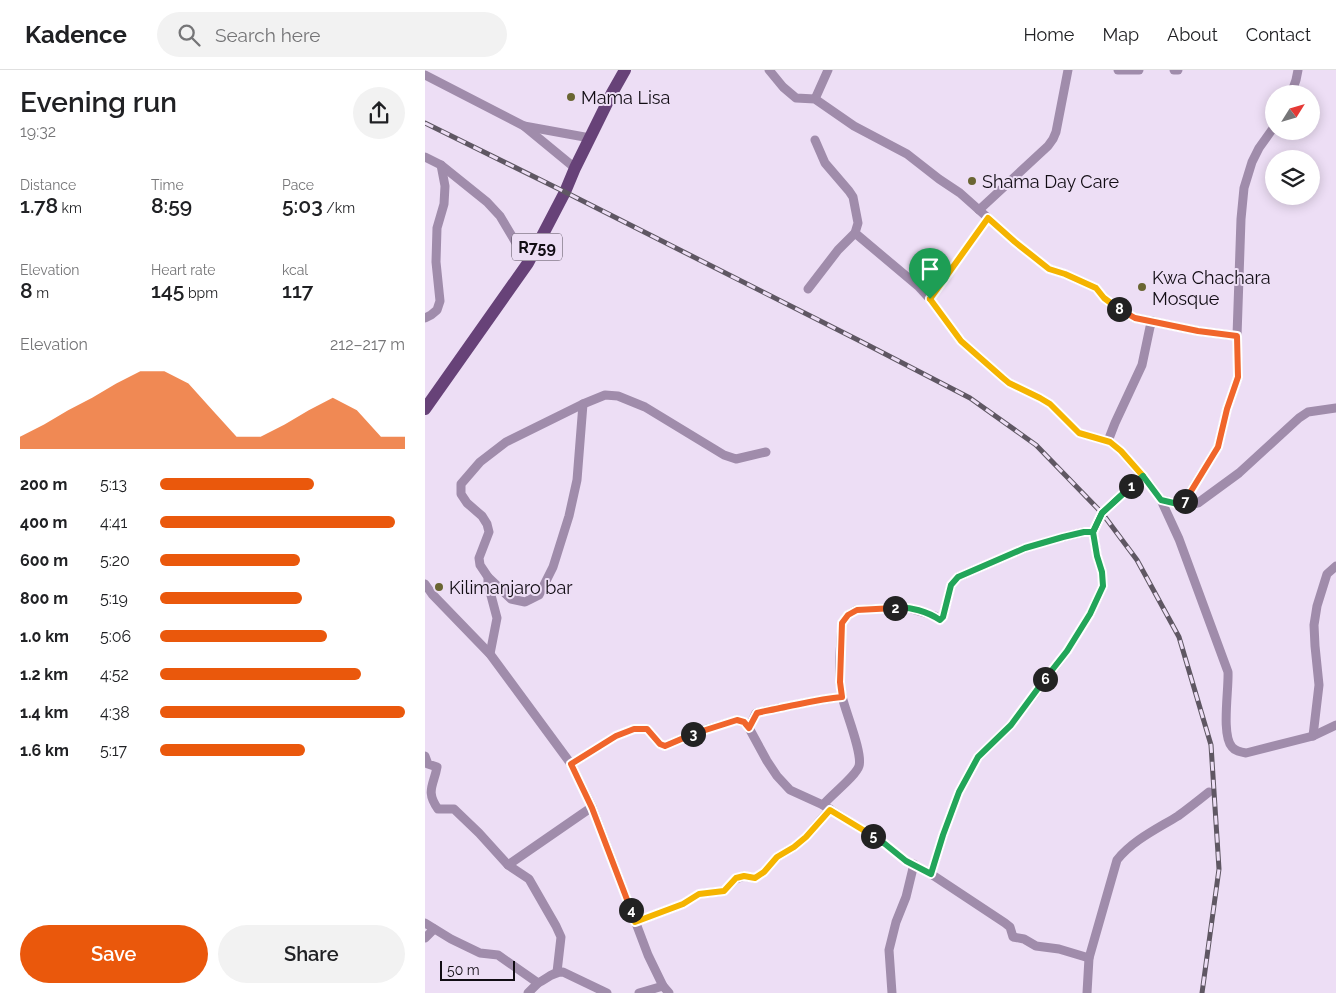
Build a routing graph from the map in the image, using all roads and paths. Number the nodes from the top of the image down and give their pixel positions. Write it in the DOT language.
graph roads {
  1 [pos="625,70"];
  2 [pos="769,70"];
  3 [pos="828,70"];
  4 [pos="1118,70"];
  5 [pos="1139,70"];
  6 [pos="1174,70"];
  7 [pos="1179,70"];
  8 [pos="1297,70"];
  9 [pos="1065,73"];
  10 [pos="425,75"];
  11 [pos="1294,85"];
  12 [pos="815,98"];
  13 [pos="524,126"];
  14 [pos="590,138"];
  15 [pos="815,140"];
  16 [pos="1265,140"];
  17 [pos="425,157"];
  18 [pos="441,165"];
  19 [pos="575,168"];
  20 [pos="979,210"];
  21 [pos="988,218"];
  22 [pos="855,233"];
  23 [pos="528,263"];
  24 [pos="808,289"];
  25 [pos="930,299"];
  26 [pos="425,318"];
  27 [pos="1153,322"];
  28 [pos="1237,336"];
  29 [pos="583,404"];
  30 [pos="1336,408"];
  31 [pos="425,409"];
  32 [pos="1108,441"];
  33 [pos="766,452"];
  34 [pos="1143,476"];
  35 [pos="1161,500"];
  36 [pos="1182,505"];
  37 [pos="1093,532"];
  38 [pos="1336,566"];
  39 [pos="487,577"];
  40 [pos="425,584"];
  41 [pos="490,654"];
  42 [pos="842,697"];
  43 [pos="1336,724"];
  44 [pos="749,728"];
  45 [pos="1313,736"];
  46 [pos="425,756"];
  47 [pos="571,764"];
  48 [pos="1209,792"];
  49 [pos="827,807"];
  50 [pos="592,808"];
  51 [pos="914,864"];
  52 [pos="507,865"];
  53 [pos="931,874"];
  54 [pos="425,922"];
  55 [pos="635,922"];
  56 [pos="433,929"];
  57 [pos="425,938"];
  58 [pos="1089,958"];
  59 [pos="557,972"];
  60 [pos="538,983"];
  61 [pos="666,989"];
  62 [pos="529,993"];
  63 [pos="607,993"];
  64 [pos="639,993"];
  65 [pos="892,993"];
  66 [pos="1087,993"];
  1 -- 14 [label="main road, R759"];
  2 -- 12 [label="street"];
  3 -- 12 [label="street"];
  4 -- 5 [label="street"];
  6 -- 7 [label="street"];
  8 -- 11 [label="street"];
  9 -- 20 [label="street"];
  10 -- 13 [label="street"];
  12 -- 20 [label="street"];
  13 -- 14 [label="street"];
  13 -- 19 [label="street"];
  14 -- 19 [label="main road, R759"];
  15 -- 22 [label="street"];
  16 -- 28 [label="street"];
  17 -- 18 [label="street"];
  18 -- 23 [label="street"];
  18 -- 26 [label="street"];
  19 -- 23 [label="main road, R759"];
  20 -- 21 [label="street"];
  21 -- 25 [label="street"];
  21 -- 27 [label="street"];
  22 -- 24 [label="street"];
  22 -- 25 [label="street"];
  23 -- 31 [label="main road, R759"];
  25 -- 32 [label="street"];
  27 -- 28 [label="street"];
  27 -- 32 [label="street"];
  28 -- 36 [label="street"];
  29 -- 33 [label="street"];
  29 -- 39 [label="street"];
  29 -- 39 [label="street"];
  30 -- 36 [label="street"];
  32 -- 34 [label="street"];
  34 -- 35 [label="street"];
  34 -- 37 [label="street"];
  35 -- 36 [label="street"];
  35 -- 45 [label="street"];
  37 -- 42 [label="street"];
  37 -- 53 [label="street"];
  38 -- 45 [label="street"];
  39 -- 41 [label="street"];
  40 -- 41 [label="street"];
  41 -- 47 [label="street"];
  42 -- 44 [label="street"];
  42 -- 49 [label="street"];
  43 -- 45 [label="street"];
  44 -- 47 [label="street"];
  44 -- 49 [label="street"];
  46 -- 52 [label="street"];
  47 -- 50 [label="street"];
  48 -- 58 [label="street"];
  49 -- 51 [label="street"];
  49 -- 55 [label="street"];
  50 -- 52 [label="street"];
  50 -- 55 [label="street"];
  51 -- 53 [label="street"];
  51 -- 65 [label="street"];
  52 -- 59 [label="street"];
  53 -- 58 [label="street"];
  54 -- 56 [label="street"];
  55 -- 61 [label="street"];
  56 -- 57 [label="street"];
  56 -- 60 [label="street"];
  58 -- 66 [label="street"];
  59 -- 60 [label="street"];
  59 -- 63 [label="street"];
  60 -- 62 [label="street"];
  61 -- 64 [label="street"];
}
